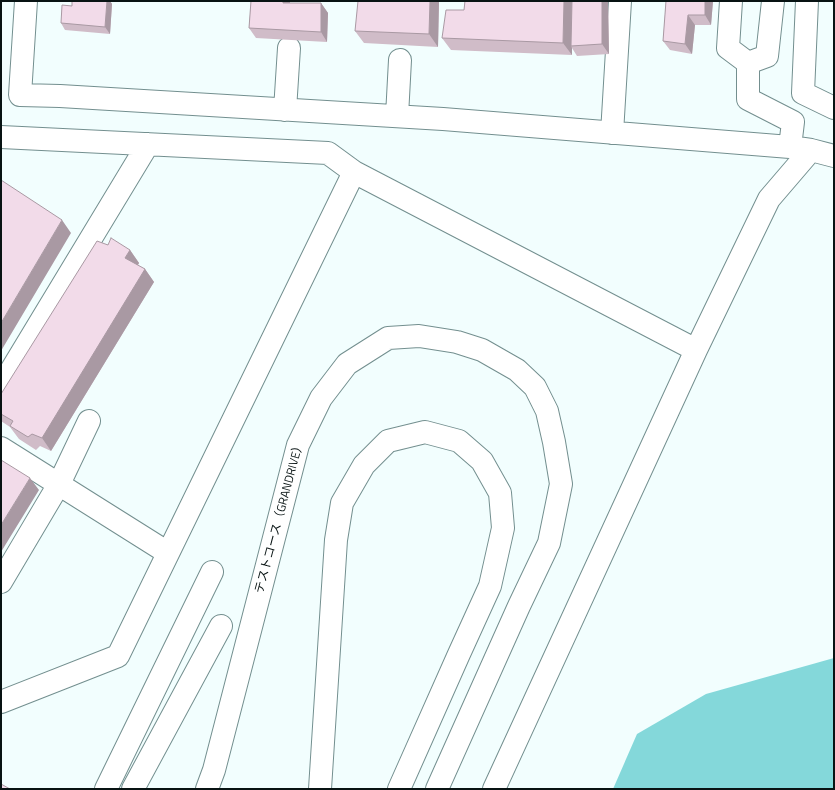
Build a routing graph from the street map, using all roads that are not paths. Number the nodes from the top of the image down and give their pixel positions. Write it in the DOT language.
graph roads {
  1 [pos="26,1"];
  2 [pos="620,1"];
  3 [pos="731,1"];
  4 [pos="773,1"];
  5 [pos="807,1"];
  6 [pos="290,48"];
  7 [pos="400,60"];
  8 [pos="748,63"];
  9 [pos="834,108"];
  10 [pos="285,110"];
  11 [pos="397,116"];
  12 [pos="612,133"];
  13 [pos="1,137"];
  14 [pos="148,144"];
  15 [pos="790,147"];
  16 [pos="811,150"];
  17 [pos="834,156"];
  18 [pos="354,172"];
  19 [pos="696,350"];
  20 [pos="1,387"];
  21 [pos="89,421"];
  22 [pos="1,448"];
  23 [pos="59,484"];
  24 [pos="168,553"];
  25 [pos="212,572"];
  26 [pos="1,582"];
  27 [pos="222,626"];
  28 [pos="1,702"];
  29 [pos="106,789"];
  30 [pos="133,789"];
  31 [pos="207,789"];
  32 [pos="320,789"];
  33 [pos="399,789"];
  34 [pos="437,789"];
  35 [pos="494,789"];
  1 -- 10 [label="street"];
  2 -- 12 [label="street"];
  3 -- 8 [label="street"];
  4 -- 8 [label="street"];
  5 -- 9 [label="street"];
  6 -- 10 [label="street"];
  7 -- 11 [label="street"];
  8 -- 15 [label="street"];
  10 -- 11 [label="street"];
  11 -- 12 [label="street"];
  12 -- 15 [label="street"];
  13 -- 14 [label="street"];
  14 -- 18 [label="street"];
  14 -- 20 [label="street"];
  15 -- 16 [label="street"];
  16 -- 17 [label="street"];
  16 -- 19 [label="street"];
  18 -- 19 [label="street"];
  18 -- 24 [label="street"];
  19 -- 35 [label="street"];
  21 -- 23 [label="street"];
  22 -- 23 [label="street"];
  23 -- 24 [label="street"];
  23 -- 26 [label="street"];
  24 -- 28 [label="street"];
  25 -- 29 [label="street"];
  27 -- 30 [label="street"];
  31 -- 34 [label="street, テストコース（GRANDRIVE）"];
  32 -- 33 [label="street"];
}
